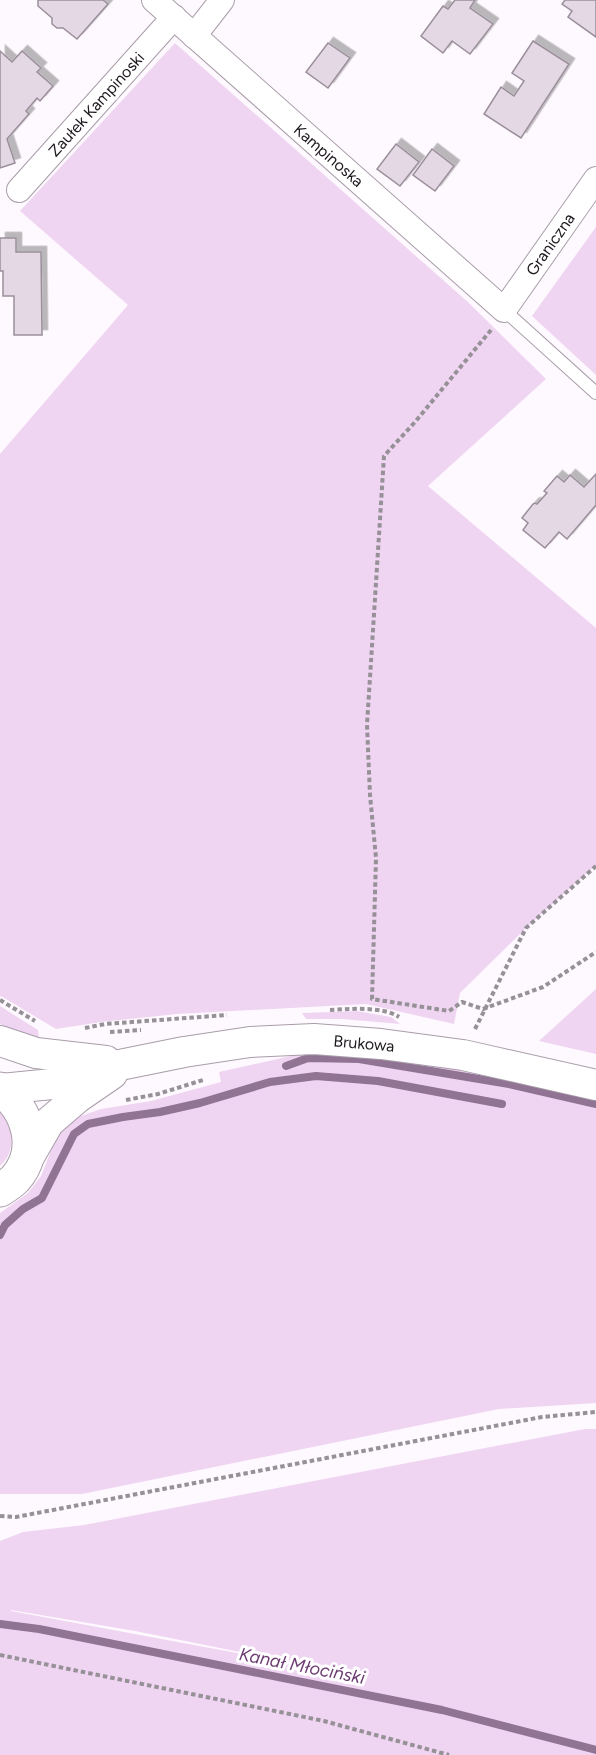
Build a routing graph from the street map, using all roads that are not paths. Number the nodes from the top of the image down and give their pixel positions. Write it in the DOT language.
graph roads {
  1 [pos="154,0"];
  2 [pos="222,0"];
  3 [pos="174,17"];
  4 [pos="194,36"];
  5 [pos="596,178"];
  6 [pos="19,190"];
  7 [pos="504,310"];
  8 [pos="596,393"];
  9 [pos="0,1041"];
  10 [pos="130,1063"];
  11 [pos="596,1085"];
  12 [pos="0,1089"];
  13 [pos="26,1162"];
  14 [pos="0,1190"];
  1 -- 3 [label="street, Kampinoska"];
  2 -- 4 [label="street"];
  3 -- 4 [label="street, Kampinoska"];
  3 -- 6 [label="street, Zaułek Kampinoski"];
  4 -- 7 [label="street, Kampinoska"];
  5 -- 7 [label="street, Graniczna"];
  7 -- 8 [label="lane"];
  9 -- 10 [label="street"];
  10 -- 11 [label="street, Brukowa"];
  10 -- 12 [label="street, Brukowa"];
  10 -- 13 [label="street, Brukowa"];
  12 -- 13 [label="main road"];
  13 -- 14 [label="main road"];
}
